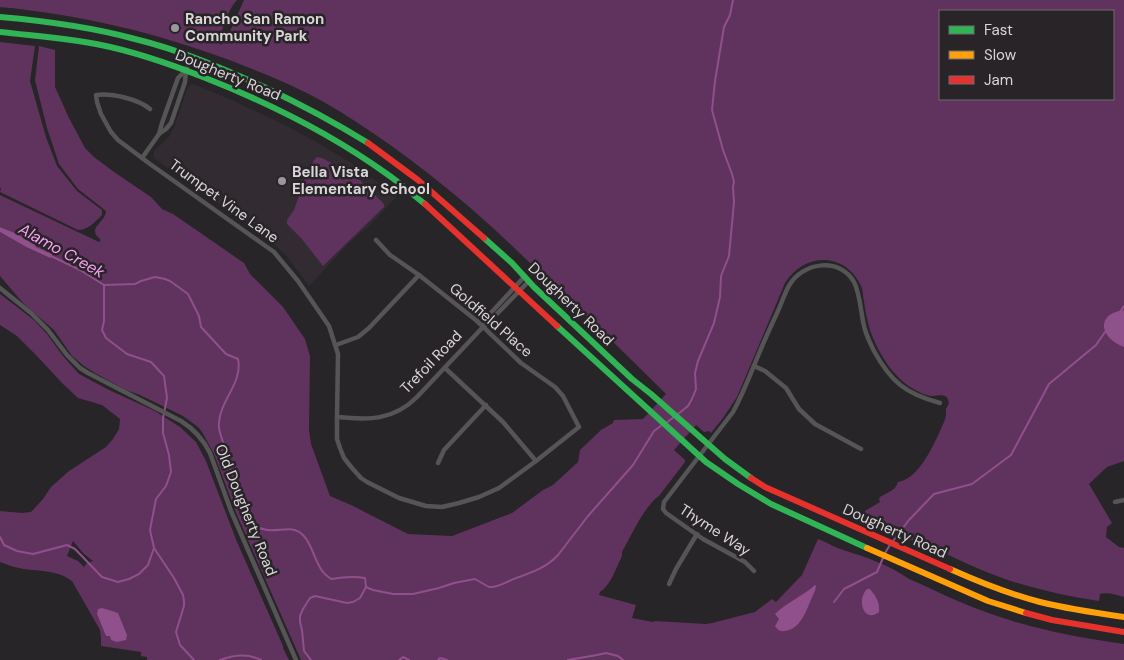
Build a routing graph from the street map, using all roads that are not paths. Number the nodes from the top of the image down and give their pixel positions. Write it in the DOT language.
graph roads {
  1 [pos="0,17"];
  2 [pos="0,32"];
  3 [pos="190,57"];
  4 [pos="186,70"];
  5 [pos="150,109"];
  6 [pos="159,134"];
  7 [pos="142,158"];
  8 [pos="376,240"];
  9 [pos="419,274"];
  10 [pos="527,279"];
  11 [pos="0,288"];
  12 [pos="517,289"];
  13 [pos="483,327"];
  14 [pos="336,345"];
  15 [pos="754,366"];
  16 [pos="445,368"];
  17 [pos="940,403"];
  18 [pos="486,405"];
  19 [pos="337,417"];
  20 [pos="579,427"];
  21 [pos="708,445"];
  22 [pos="861,449"];
  23 [pos="700,456"];
  24 [pos="536,461"];
  25 [pos="438,463"];
  26 [pos="1124,500"];
  27 [pos="1115,502"];
  28 [pos="697,534"];
  29 [pos="754,571"];
  30 [pos="669,584"];
  31 [pos="1124,617"];
  32 [pos="1124,632"];
  33 [pos="296,660"];
  1 -- 3 [label="main road, Dougherty Road"];
  2 -- 4 [label="main road, Dougherty Road"];
  3 -- 4 [label="street"];
  3 -- 10 [label="main road, Dougherty Road"];
  4 -- 6 [label="street"];
  4 -- 6 [label="street"];
  4 -- 12 [label="main road, Dougherty Road"];
  5 -- 7 [label="street, Trumpet Vine Lane"];
  6 -- 7 [label="street"];
  7 -- 14 [label="street, Trumpet Vine Lane"];
  8 -- 9 [label="street, Goldfield Place"];
  9 -- 13 [label="street, Goldfield Place"];
  9 -- 14 [label="street"];
  10 -- 12 [label="street, Trefoil Road"];
  10 -- 21 [label="main road, Dougherty Road"];
  11 -- 33 [label="street, Old Dougherty Road"];
  12 -- 13 [label="street, Trefoil Road"];
  12 -- 23 [label="main road, Dougherty Road"];
  13 -- 16 [label="street, Trefoil Road"];
  13 -- 20 [label="street, Goldfield Place"];
  14 -- 19 [label="street, Trumpet Vine Lane"];
  15 -- 17 [label="street"];
  15 -- 21 [label="street"];
  15 -- 22 [label="street"];
  16 -- 18 [label="street"];
  16 -- 19 [label="street, Trefoil Road"];
  18 -- 24 [label="street"];
  18 -- 25 [label="street"];
  19 -- 24 [label="street, Trumpet Vine Lane"];
  20 -- 24 [label="street, Trumpet Vine Lane"];
  21 -- 23 [label="street"];
  21 -- 31 [label="main road, Dougherty Road"];
  23 -- 28 [label="street, Thyme Way"];
  23 -- 32 [label="main road, Dougherty Road"];
  26 -- 27 [label="street"];
  28 -- 29 [label="street, Thyme Way"];
  28 -- 30 [label="street"];
}
